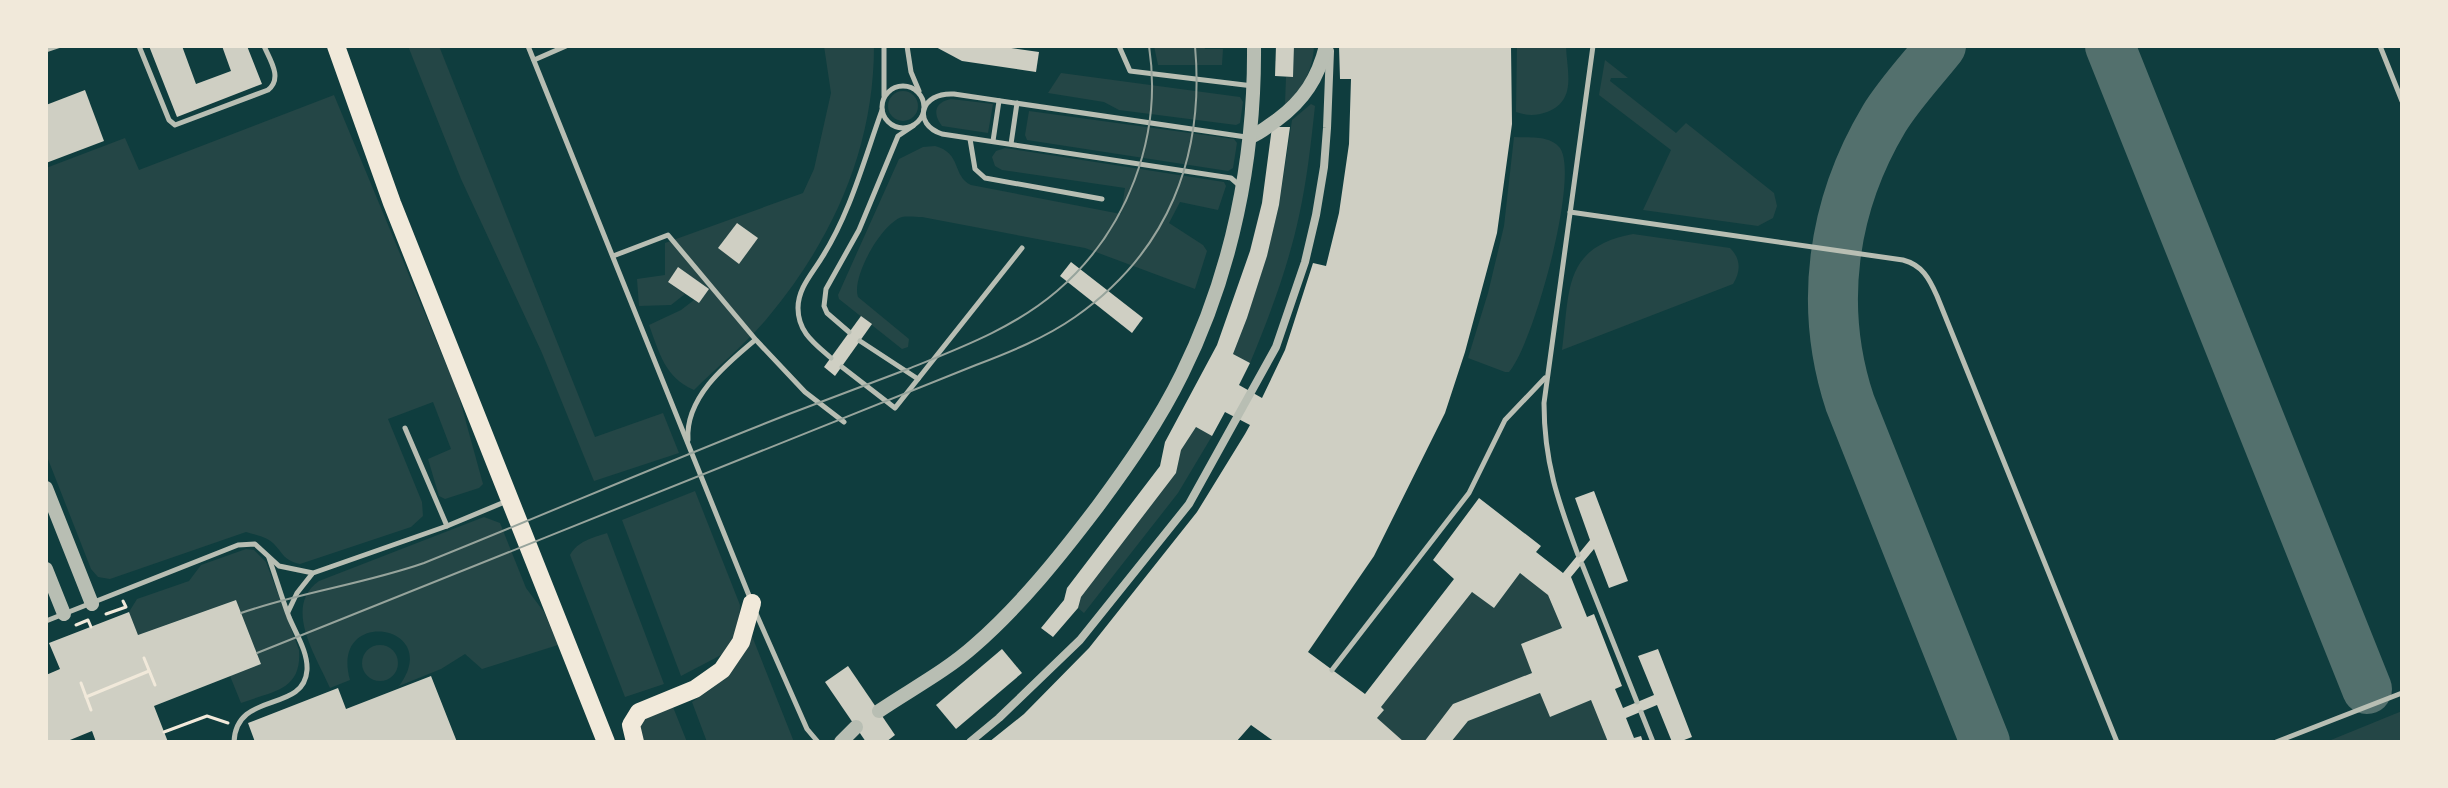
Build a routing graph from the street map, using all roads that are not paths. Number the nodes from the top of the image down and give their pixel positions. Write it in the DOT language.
graph roads {
  1 [pos="58,46"];
  2 [pos="139,46"];
  3 [pos="264,46"];
  4 [pos="336,46"];
  5 [pos="528,46"];
  6 [pos="566,46"];
  7 [pos="884,46"];
  8 [pos="907,46"];
  9 [pos="1119,46"];
  10 [pos="1254,46"];
  11 [pos="1328,46"];
  12 [pos="1593,46"];
  13 [pos="2380,46"];
  14 [pos="46,50"];
  15 [pos="534,60"];
  16 [pos="1254,86"];
  17 [pos="920,94"];
  18 [pos="884,97"];
  19 [pos="999,101"];
  20 [pos="2402,101"];
  21 [pos="1017,103"];
  22 [pos="882,110"];
  23 [pos="924,110"];
  24 [pos="913,126"];
  25 [pos="1250,137"];
  26 [pos="970,139"];
  27 [pos="993,141"];
  28 [pos="1011,144"];
  29 [pos="1242,194"];
  30 [pos="1102,199"];
  31 [pos="1570,212"];
  32 [pos="1022,248"];
  33 [pos="613,256"];
  34 [pos="849,332"];
  35 [pos="756,340"];
  36 [pos="860,341"];
  37 [pos="831,358"];
  38 [pos="842,367"];
  39 [pos="1547,377"];
  40 [pos="918,379"];
  41 [pos="844,422"];
  42 [pos="405,428"];
  43 [pos="688,445"];
  44 [pos="46,488"];
  45 [pos="511,500"];
  46 [pos="447,526"];
  47 [pos="1578,555"];
  48 [pos="268,557"];
  49 [pos="1582,564"];
  50 [pos="46,569"];
  51 [pos="313,573"];
  52 [pos="752,603"];
  53 [pos="92,604"];
  54 [pos="288,613"];
  55 [pos="64,614"];
  56 [pos="46,621"];
  57 [pos="1332,670"];
  58 [pos="2402,693"];
  59 [pos="1637,702"];
  60 [pos="879,711"];
  61 [pos="1641,712"];
  62 [pos="856,727"];
  63 [pos="234,742"];
  64 [pos="606,742"];
  65 [pos="635,742"];
  66 [pos="818,742"];
  67 [pos="841,742"];
  68 [pos="970,742"];
  69 [pos="1653,742"];
  70 [pos="2117,742"];
  71 [pos="2276,742"];
  1 -- 14 [label="lane"];
  2 -- 3 [label="lane"];
  4 -- 45 [label="main road"];
  5 -- 15 [label="lane"];
  6 -- 15 [label="lane"];
  7 -- 18 [label="lane"];
  8 -- 17 [label="lane"];
  9 -- 16 [label="lane"];
  10 -- 16 [label="street"];
  11 -- 25 [label="street"];
  11 -- 68 [label="street"];
  12 -- 31 [label="lane"];
  13 -- 20 [label="lane"];
  15 -- 33 [label="lane"];
  16 -- 25 [label="street"];
  17 -- 18 [label="lane"];
  17 -- 23 [label="lane"];
  18 -- 22 [label="lane"];
  19 -- 21 [label="lane"];
  19 -- 23 [label="lane"];
  19 -- 27 [label="lane"];
  21 -- 25 [label="lane"];
  21 -- 28 [label="lane"];
  22 -- 24 [label="lane"];
  22 -- 37 [label="lane"];
  23 -- 24 [label="lane"];
  23 -- 26 [label="lane"];
  24 -- 34 [label="lane"];
  25 -- 29 [label="street"];
  26 -- 27 [label="lane"];
  26 -- 30 [label="lane"];
  27 -- 28 [label="lane"];
  28 -- 29 [label="lane"];
  29 -- 60 [label="street"];
  31 -- 39 [label="lane"];
  31 -- 70 [label="lane"];
  32 -- 40 [label="lane"];
  33 -- 35 [label="lane"];
  33 -- 43 [label="lane"];
  35 -- 41 [label="lane"];
  35 -- 43 [label="lane"];
  36 -- 40 [label="lane"];
  38 -- 40 [label="lane"];
  39 -- 47 [label="lane"];
  39 -- 57 [label="lane"];
  42 -- 46 [label="lane"];
  43 -- 52 [label="lane"];
  44 -- 53 [label="street"];
  45 -- 46 [label="lane"];
  45 -- 64 [label="main road"];
  46 -- 51 [label="lane"];
  48 -- 51 [label="lane"];
  48 -- 53 [label="lane"];
  48 -- 54 [label="lane"];
  49 -- 59 [label="lane"];
  50 -- 55 [label="street"];
  51 -- 54 [label="lane"];
  52 -- 65 [label="main road"];
  52 -- 66 [label="lane"];
  53 -- 55 [label="lane"];
  54 -- 63 [label="lane"];
  55 -- 56 [label="lane"];
  58 -- 71 [label="lane"];
  61 -- 69 [label="lane"];
  62 -- 67 [label="street"];
}
